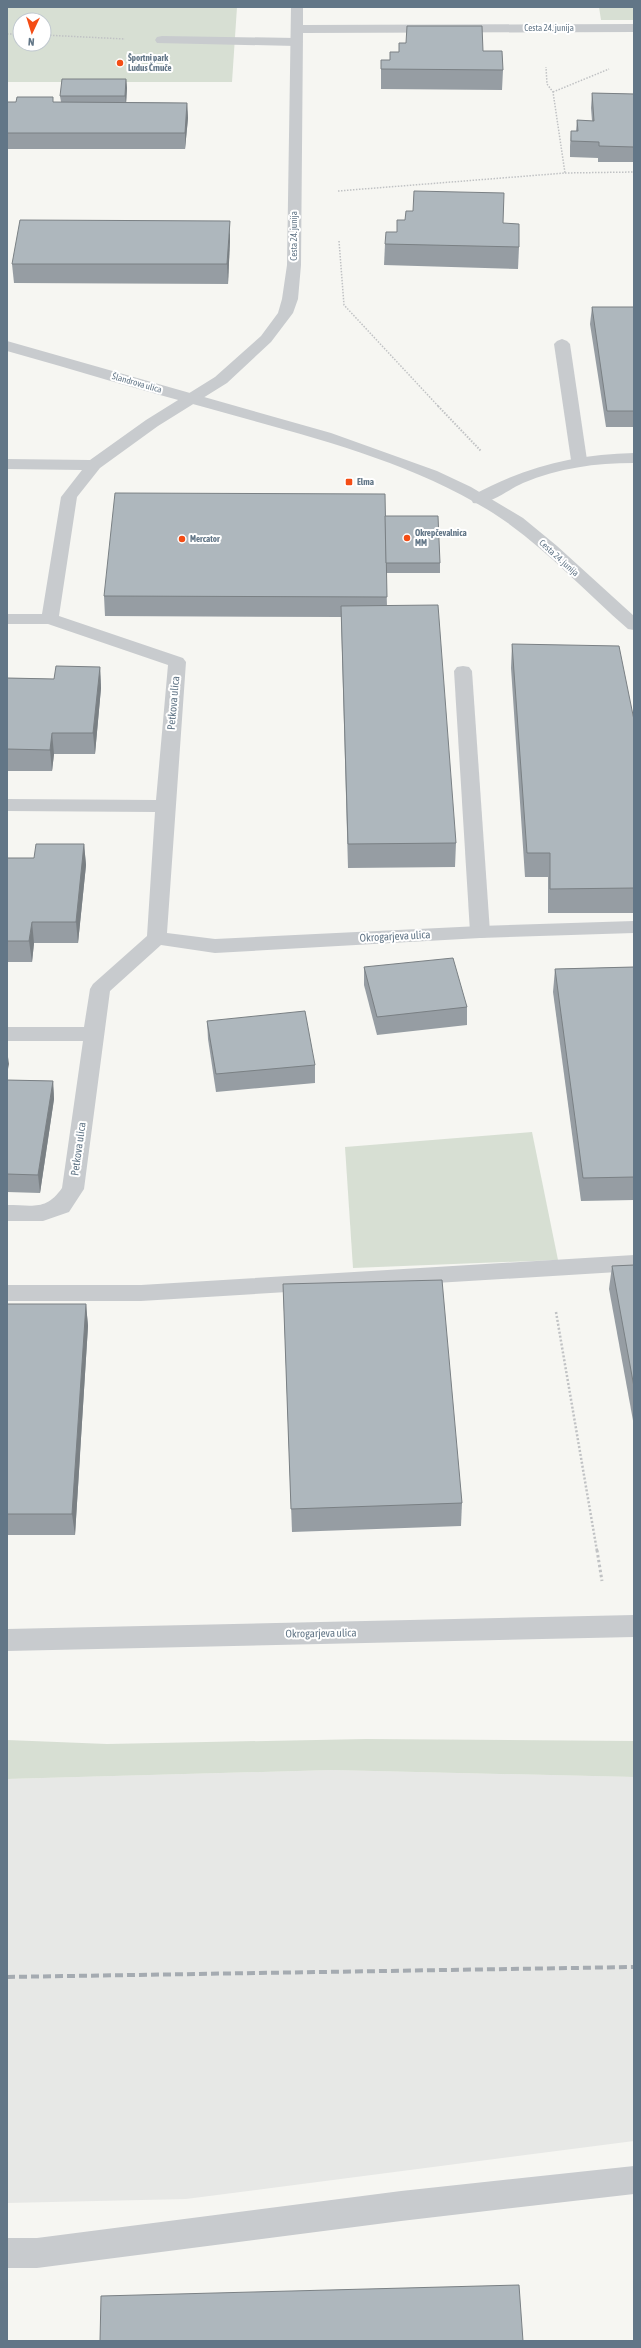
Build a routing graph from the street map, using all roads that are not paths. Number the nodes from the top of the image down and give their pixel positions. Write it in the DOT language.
graph roads {
  1 [pos="297,7"];
  2 [pos="634,28"];
  3 [pos="296,36"];
  4 [pos="162,40"];
  5 [pos="562,344"];
  6 [pos="7,346"];
  7 [pos="192,399"];
  8 [pos="268,420"];
  9 [pos="634,458"];
  10 [pos="579,460"];
  11 [pos="7,464"];
  12 [pos="94,465"];
  13 [pos="479,499"];
  14 [pos="7,619"];
  15 [pos="50,619"];
  16 [pos="634,625"];
  17 [pos="464,671"];
  18 [pos="7,805"];
  19 [pos="165,806"];
  20 [pos="634,927"];
  21 [pos="480,932"];
  22 [pos="157,938"];
  23 [pos="7,1034"];
  24 [pos="94,1034"];
  25 [pos="7,1213"];
  26 [pos="634,1263"];
  27 [pos="7,1293"];
  28 [pos="634,1626"];
  29 [pos="7,1640"];
  30 [pos="634,2180"];
  31 [pos="7,2254"];
  1 -- 3 [label="street, Cesta 24. junija"];
  2 -- 3 [label="street, Cesta 24. junija"];
  3 -- 4 [label="street"];
  3 -- 7 [label="street, Cesta 24. junija"];
  5 -- 10 [label="street"];
  6 -- 7 [label="street, Šlandrova ulica"];
  7 -- 8 [label="street, Šlandrova ulica"];
  7 -- 12 [label="street"];
  8 -- 13 [label="street, Cesta 24. junija"];
  9 -- 10 [label="street"];
  10 -- 13 [label="street"];
  11 -- 12 [label="street"];
  12 -- 15 [label="street"];
  13 -- 16 [label="street, Cesta 24. junija"];
  14 -- 15 [label="street, Petkova ulica"];
  15 -- 19 [label="street, Petkova ulica"];
  17 -- 21 [label="street"];
  18 -- 19 [label="street"];
  19 -- 22 [label="street, Petkova ulica"];
  20 -- 21 [label="street, Okrogarjeva ulica"];
  21 -- 22 [label="street, Okrogarjeva ulica"];
  22 -- 24 [label="street, Petkova ulica"];
  23 -- 24 [label="street"];
  24 -- 25 [label="street, Petkova ulica"];
  26 -- 27 [label="street"];
  28 -- 29 [label="street, Okrogarjeva ulica"];
  30 -- 31 [label="street"];
}
